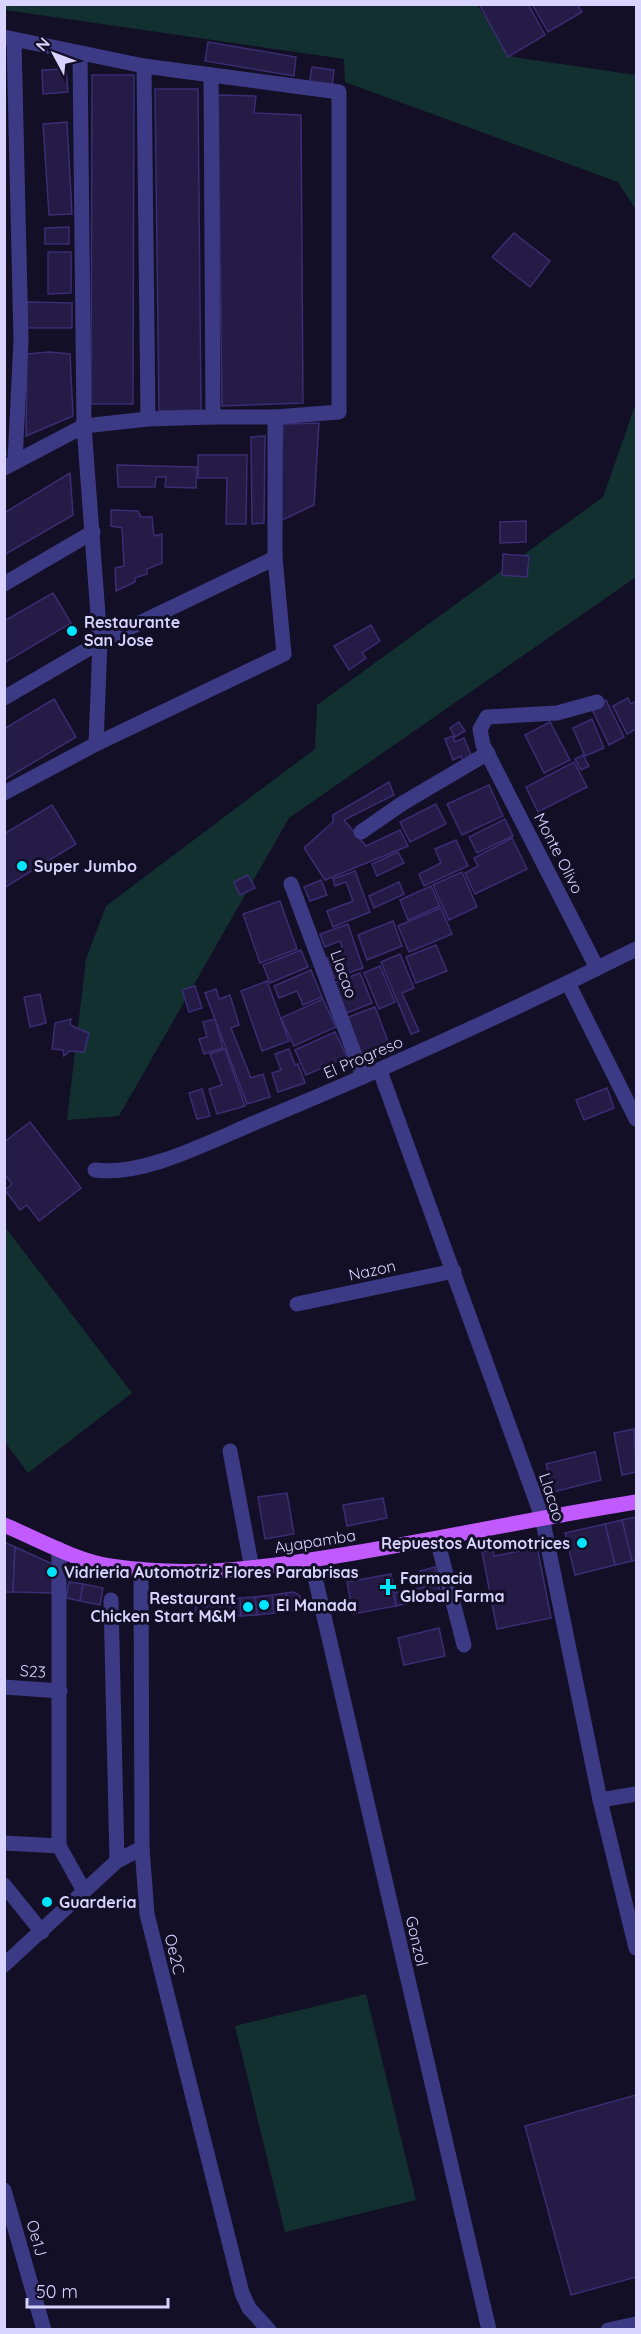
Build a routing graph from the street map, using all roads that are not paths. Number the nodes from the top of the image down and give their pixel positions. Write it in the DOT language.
graph roads {
  1 [pos="9,38"];
  2 [pos="80,54"];
  3 [pos="144,66"];
  4 [pos="211,75"];
  5 [pos="213,417"];
  6 [pos="275,417"];
  7 [pos="148,419"];
  8 [pos="84,426"];
  9 [pos="10,465"];
  10 [pos="93,532"];
  11 [pos="275,558"];
  12 [pos="4,584"];
  13 [pos="100,642"];
  14 [pos="4,698"];
  15 [pos="597,702"];
  16 [pos="96,744"];
  17 [pos="488,753"];
  18 [pos="4,793"];
  19 [pos="361,832"];
  20 [pos="291,884"];
  21 [pos="636,949"];
  22 [pos="597,968"];
  23 [pos="568,983"];
  24 [pos="380,1071"];
  25 [pos="363,1077"];
  26 [pos="636,1119"];
  27 [pos="95,1170"];
  28 [pos="454,1271"];
  29 [pos="297,1304"];
  30 [pos="230,1450"];
  31 [pos="636,1502"];
  32 [pos="542,1517"];
  33 [pos="4,1524"];
  34 [pos="437,1539"];
  35 [pos="59,1549"];
  36 [pos="311,1560"];
  37 [pos="141,1569"];
  38 [pos="252,1569"];
  39 [pos="111,1600"];
  40 [pos="464,1645"];
  41 [pos="4,1687"];
  42 [pos="60,1691"];
  43 [pos="636,1794"];
  44 [pos="600,1800"];
  45 [pos="4,1843"];
  46 [pos="59,1846"];
  47 [pos="142,1848"];
  48 [pos="117,1862"];
  49 [pos="4,1885"];
  50 [pos="84,1891"];
  51 [pos="42,1932"];
  52 [pos="636,1948"];
  53 [pos="4,1965"];
  54 [pos="4,2190"];
  55 [pos="636,2324"];
  56 [pos="44,2330"];
  57 [pos="269,2330"];
  58 [pos="489,2330"];
  59 [pos="608,2330"];
  1 -- 2 [label="street"];
  1 -- 9 [label="street"];
  2 -- 3 [label="street"];
  2 -- 8 [label="street"];
  3 -- 4 [label="street"];
  3 -- 7 [label="street"];
  4 -- 5 [label="street"];
  4 -- 6 [label="street"];
  5 -- 6 [label="street"];
  5 -- 7 [label="street"];
  6 -- 11 [label="street"];
  7 -- 8 [label="street"];
  8 -- 9 [label="street"];
  8 -- 10 [label="street"];
  10 -- 12 [label="street"];
  10 -- 13 [label="street"];
  11 -- 13 [label="street"];
  11 -- 16 [label="street"];
  13 -- 14 [label="street"];
  13 -- 16 [label="street"];
  15 -- 17 [label="street, Monte Olivo"];
  16 -- 18 [label="street"];
  17 -- 19 [label="street"];
  17 -- 22 [label="street, Monte Olivo"];
  20 -- 25 [label="street, Llacao"];
  21 -- 22 [label="street, El Progreso"];
  22 -- 23 [label="street, El Progreso"];
  23 -- 24 [label="street, El Progreso"];
  23 -- 26 [label="street"];
  24 -- 25 [label="street, El Progreso"];
  24 -- 28 [label="street, Llacao"];
  25 -- 27 [label="street, El Progreso"];
  28 -- 29 [label="street, Nazon"];
  28 -- 32 [label="street, Llacao"];
  30 -- 38 [label="street"];
  31 -- 32 [label="main road, Ayapamba"];
  32 -- 34 [label="main road, Ayapamba"];
  32 -- 44 [label="street, Llacao"];
  33 -- 35 [label="main road, Ayapamba"];
  34 -- 36 [label="main road, Ayapamba"];
  34 -- 40 [label="street"];
  35 -- 37 [label="main road, Ayapamba"];
  35 -- 42 [label="street"];
  36 -- 38 [label="main road, Ayapamba"];
  36 -- 58 [label="street, Gonzol"];
  37 -- 38 [label="main road, Ayapamba"];
  37 -- 47 [label="street, Oe2C"];
  39 -- 48 [label="street"];
  41 -- 42 [label="street, S23"];
  42 -- 46 [label="street"];
  43 -- 44 [label="street"];
  44 -- 52 [label="street, Llacao"];
  45 -- 46 [label="street"];
  46 -- 50 [label="street"];
  47 -- 48 [label="street"];
  47 -- 57 [label="street, Oe2C"];
  48 -- 50 [label="street"];
  49 -- 51 [label="street"];
  50 -- 51 [label="street"];
  51 -- 53 [label="street"];
  54 -- 56 [label="street, Oe1J"];
  55 -- 59 [label="street"];
}
